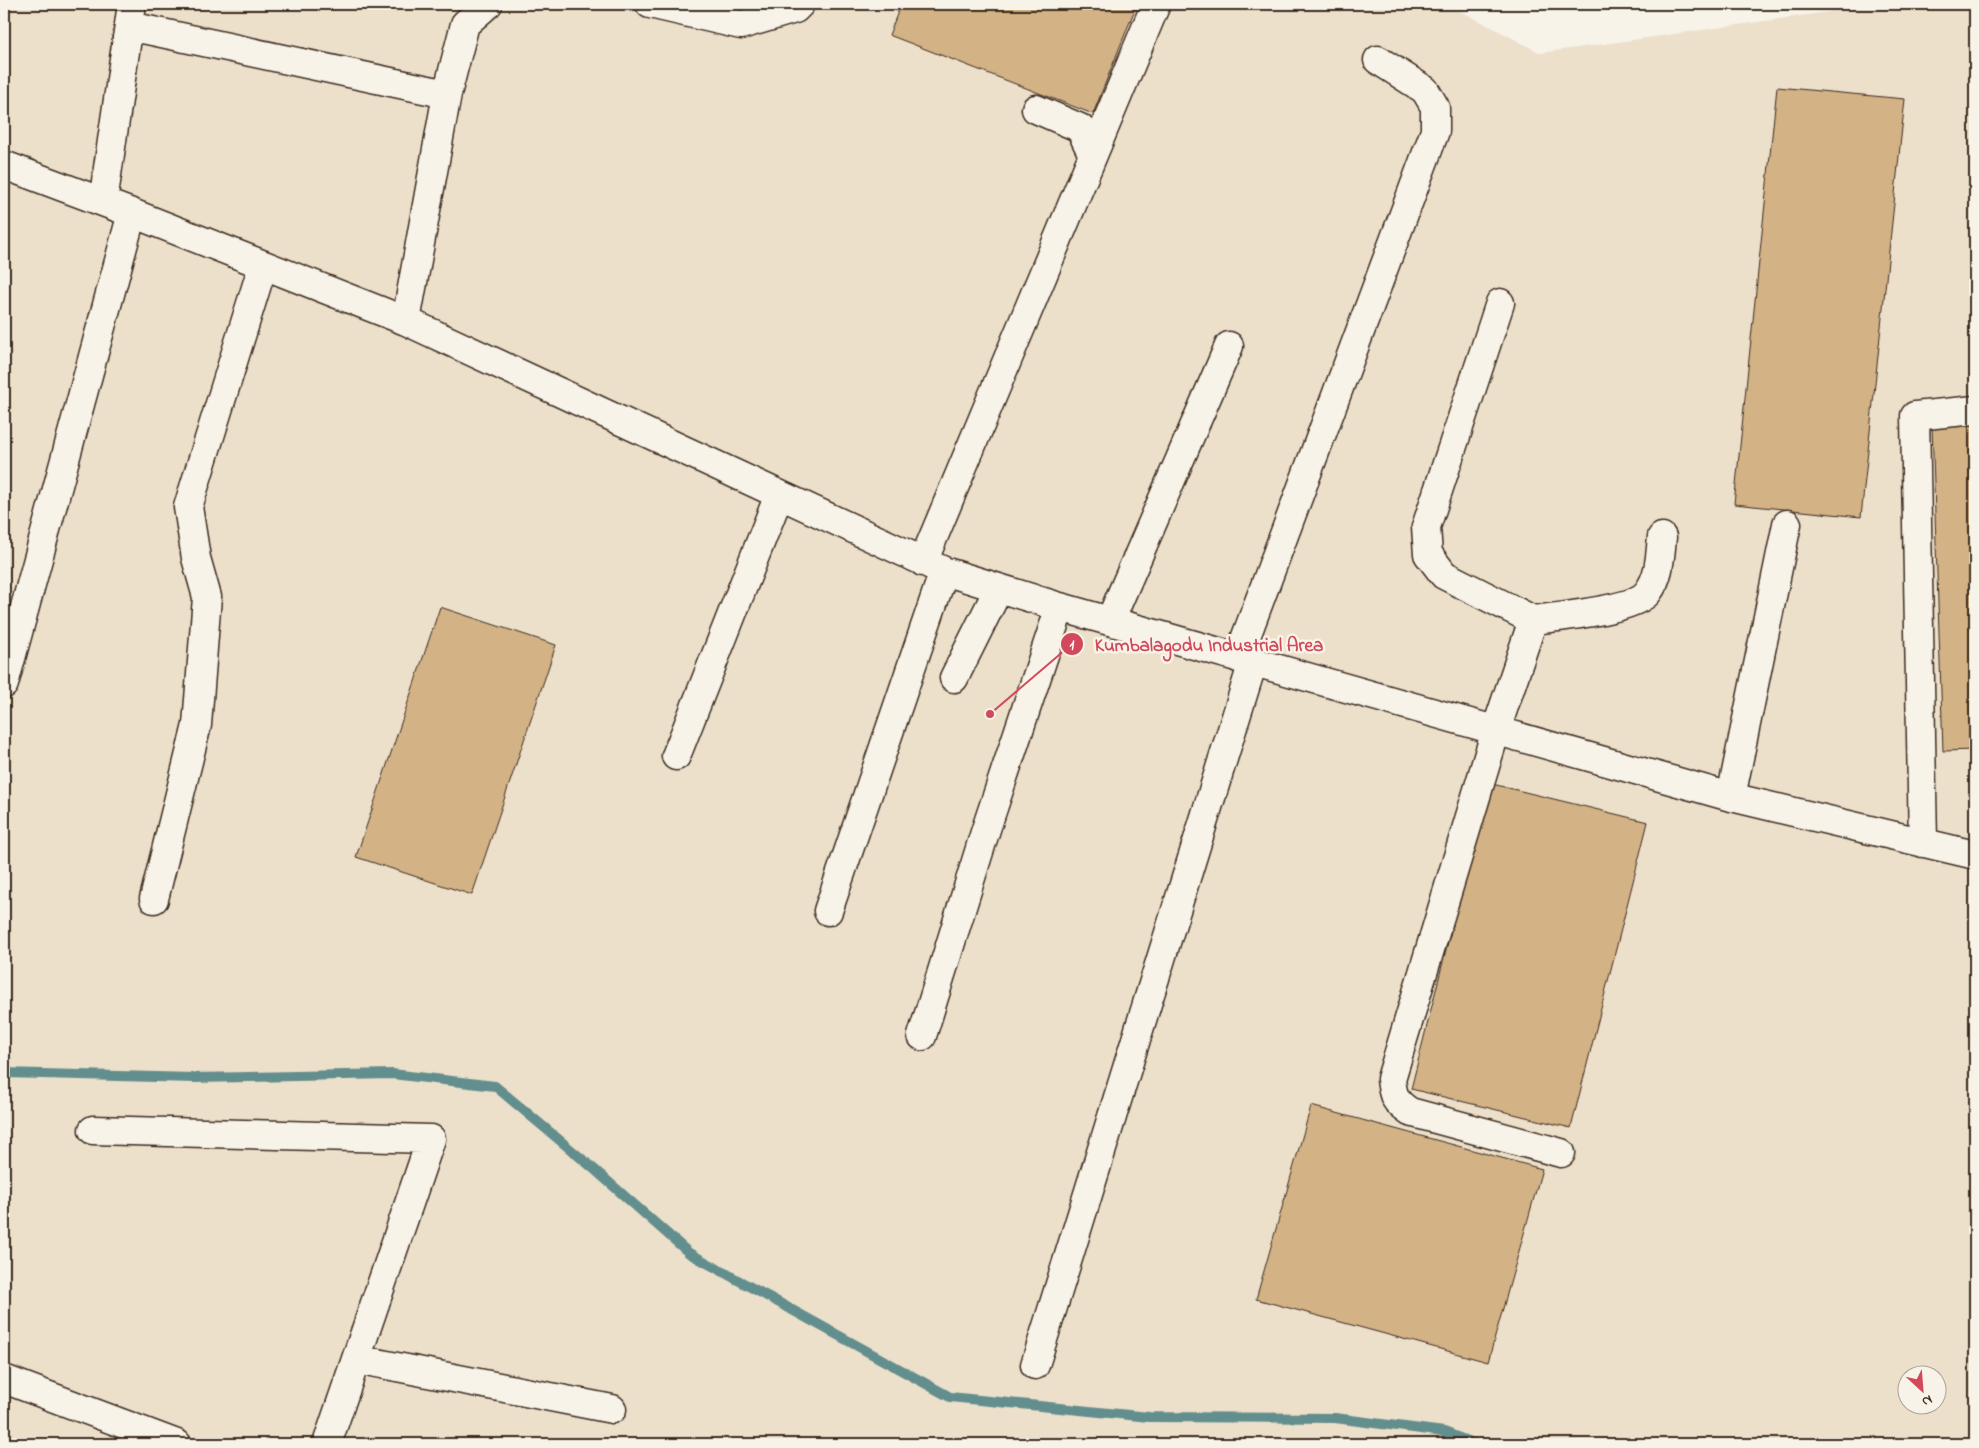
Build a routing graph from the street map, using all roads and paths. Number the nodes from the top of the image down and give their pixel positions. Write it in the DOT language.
graph roads {
  1 [pos="488,4"];
  2 [pos="650,4"];
  3 [pos="800,4"];
  4 [pos="1156,4"];
  5 [pos="466,14"];
  6 [pos="131,15"];
  7 [pos="1378,60"];
  8 [pos="446,94"];
  9 [pos="1036,109"];
  10 [pos="1093,155"];
  11 [pos="4,165"];
  12 [pos="104,202"];
  13 [pos="132,213"];
  14 [pos="263,264"];
  15 [pos="1500,303"];
  16 [pos="406,320"];
  17 [pos="1229,346"];
  18 [pos="1975,410"];
  19 [pos="780,495"];
  20 [pos="1787,524"];
  21 [pos="1662,537"];
  22 [pos="933,566"];
  23 [pos="999,588"];
  24 [pos="1060,607"];
  25 [pos="1533,620"];
  26 [pos="1110,621"];
  27 [pos="1245,660"];
  28 [pos="954,678"];
  29 [pos="4,684"];
  30 [pos="1496,730"];
  31 [pos="676,756"];
  32 [pos="1731,797"];
  33 [pos="1924,843"];
  34 [pos="1975,855"];
  35 [pos="154,898"];
  36 [pos="828,911"];
  37 [pos="922,1036"];
  38 [pos="93,1130"];
  39 [pos="1561,1153"];
  40 [pos="356,1359"];
  41 [pos="1035,1365"];
  42 [pos="4,1379"];
  43 [pos="612,1409"];
  44 [pos="177,1444"];
  45 [pos="327,1444"];
  1 -- 5 [label="street"];
  2 -- 3 [label="street"];
  4 -- 10 [label="street"];
  5 -- 8 [label="street"];
  6 -- 8 [label="street"];
  6 -- 12 [label="street"];
  7 -- 27 [label="street"];
  8 -- 16 [label="street"];
  9 -- 10 [label="street"];
  10 -- 22 [label="street"];
  11 -- 12 [label="street"];
  12 -- 13 [label="street"];
  13 -- 14 [label="street"];
  13 -- 29 [label="street"];
  14 -- 16 [label="street"];
  14 -- 35 [label="street"];
  15 -- 25 [label="street"];
  16 -- 19 [label="street"];
  17 -- 26 [label="street"];
  18 -- 33 [label="street"];
  19 -- 22 [label="street"];
  19 -- 31 [label="street"];
  20 -- 32 [label="street"];
  21 -- 25 [label="street"];
  22 -- 23 [label="street"];
  22 -- 36 [label="street"];
  23 -- 24 [label="street"];
  23 -- 28 [label="street"];
  24 -- 26 [label="street"];
  24 -- 37 [label="street"];
  25 -- 30 [label="street"];
  26 -- 27 [label="street"];
  27 -- 30 [label="street"];
  27 -- 41 [label="street"];
  30 -- 32 [label="street"];
  30 -- 39 [label="street"];
  32 -- 33 [label="street"];
  33 -- 34 [label="street"];
  38 -- 40 [label="street"];
  40 -- 43 [label="street"];
  40 -- 45 [label="street"];
  42 -- 44 [label="street"];
}
